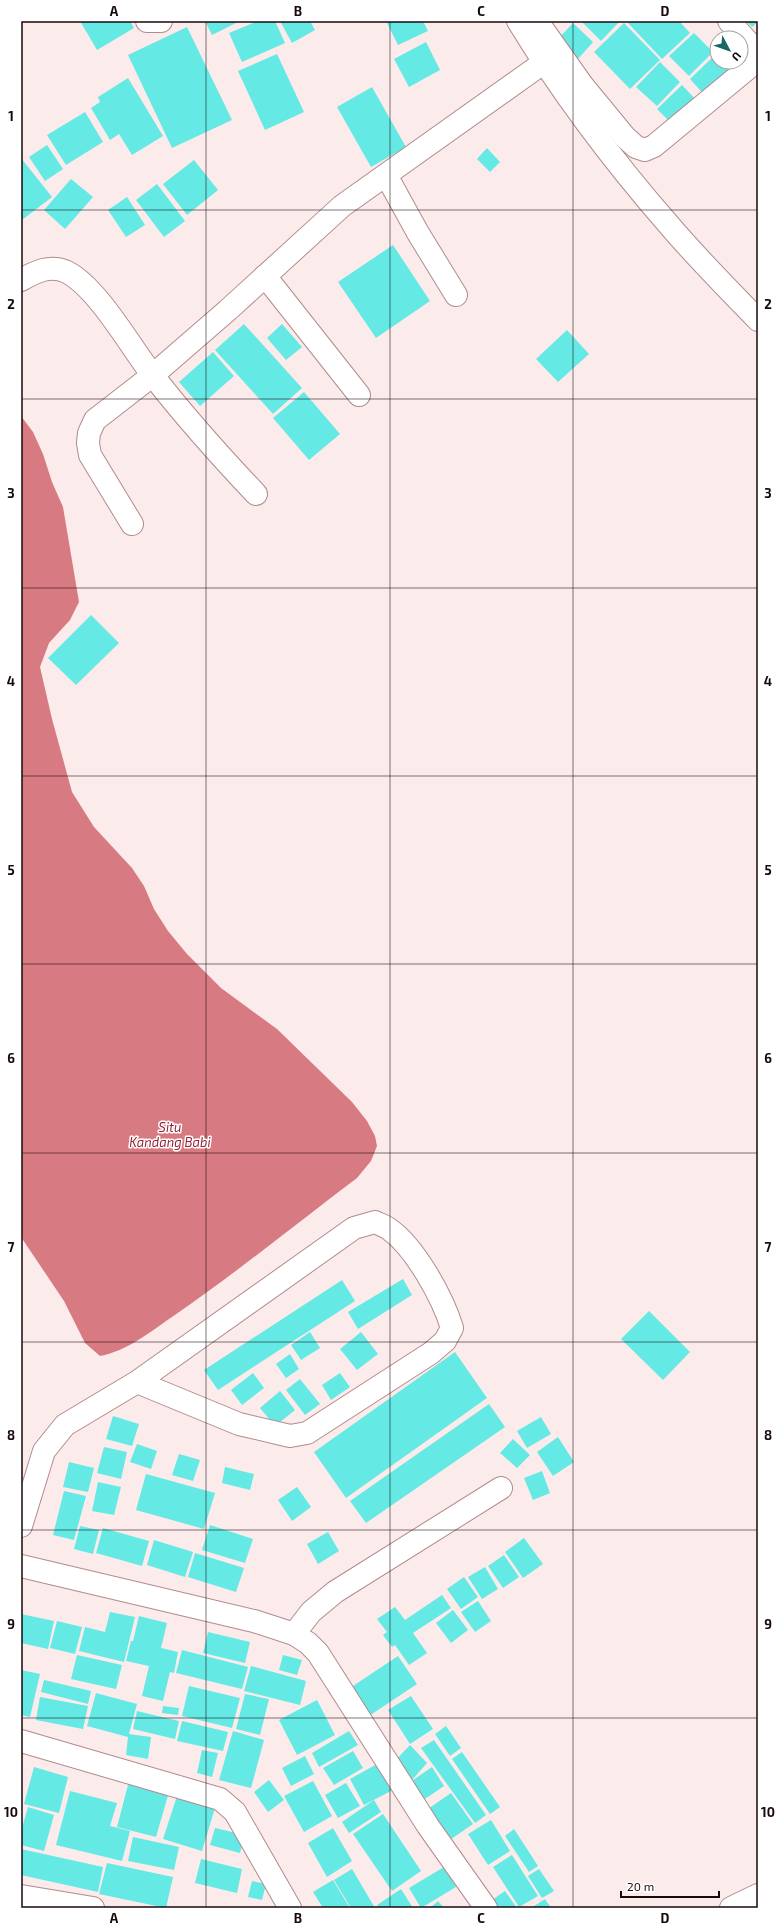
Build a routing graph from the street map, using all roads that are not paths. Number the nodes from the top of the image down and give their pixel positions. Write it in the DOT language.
graph roads {
  1 [pos="147,21"];
  2 [pos="161,21"];
  3 [pos="518,21"];
  4 [pos="536,21"];
  5 [pos="729,21"];
  6 [pos="758,53"];
  7 [pos="758,60"];
  8 [pos="543,63"];
  9 [pos="386,175"];
  10 [pos="265,276"];
  11 [pos="21,280"];
  12 [pos="456,295"];
  13 [pos="758,320"];
  14 [pos="153,375"];
  15 [pos="359,395"];
  16 [pos="256,494"];
  17 [pos="132,524"];
  18 [pos="137,1382"];
  19 [pos="501,1488"];
  20 [pos="21,1526"];
  21 [pos="21,1566"];
  22 [pos="294,1634"];
  23 [pos="21,1741"];
  24 [pos="758,1895"];
  25 [pos="21,1896"];
  26 [pos="93,1908"];
  27 [pos="290,1908"];
  28 [pos="486,1908"];
  29 [pos="731,1908"];
  1 -- 2 [label="street"];
  3 -- 8 [label="street"];
  4 -- 7 [label="street"];
  5 -- 6 [label="street"];
  8 -- 9 [label="street"];
  8 -- 13 [label="street"];
  9 -- 10 [label="street"];
  9 -- 12 [label="street"];
  10 -- 14 [label="street"];
  10 -- 15 [label="street"];
  11 -- 14 [label="street"];
  14 -- 16 [label="street"];
  14 -- 17 [label="street"];
  18 -- 18 [label="street"];
  18 -- 20 [label="street"];
  19 -- 22 [label="street"];
  21 -- 22 [label="street"];
  22 -- 28 [label="street"];
  23 -- 27 [label="street"];
  24 -- 29 [label="street"];
  25 -- 26 [label="street"];
}
